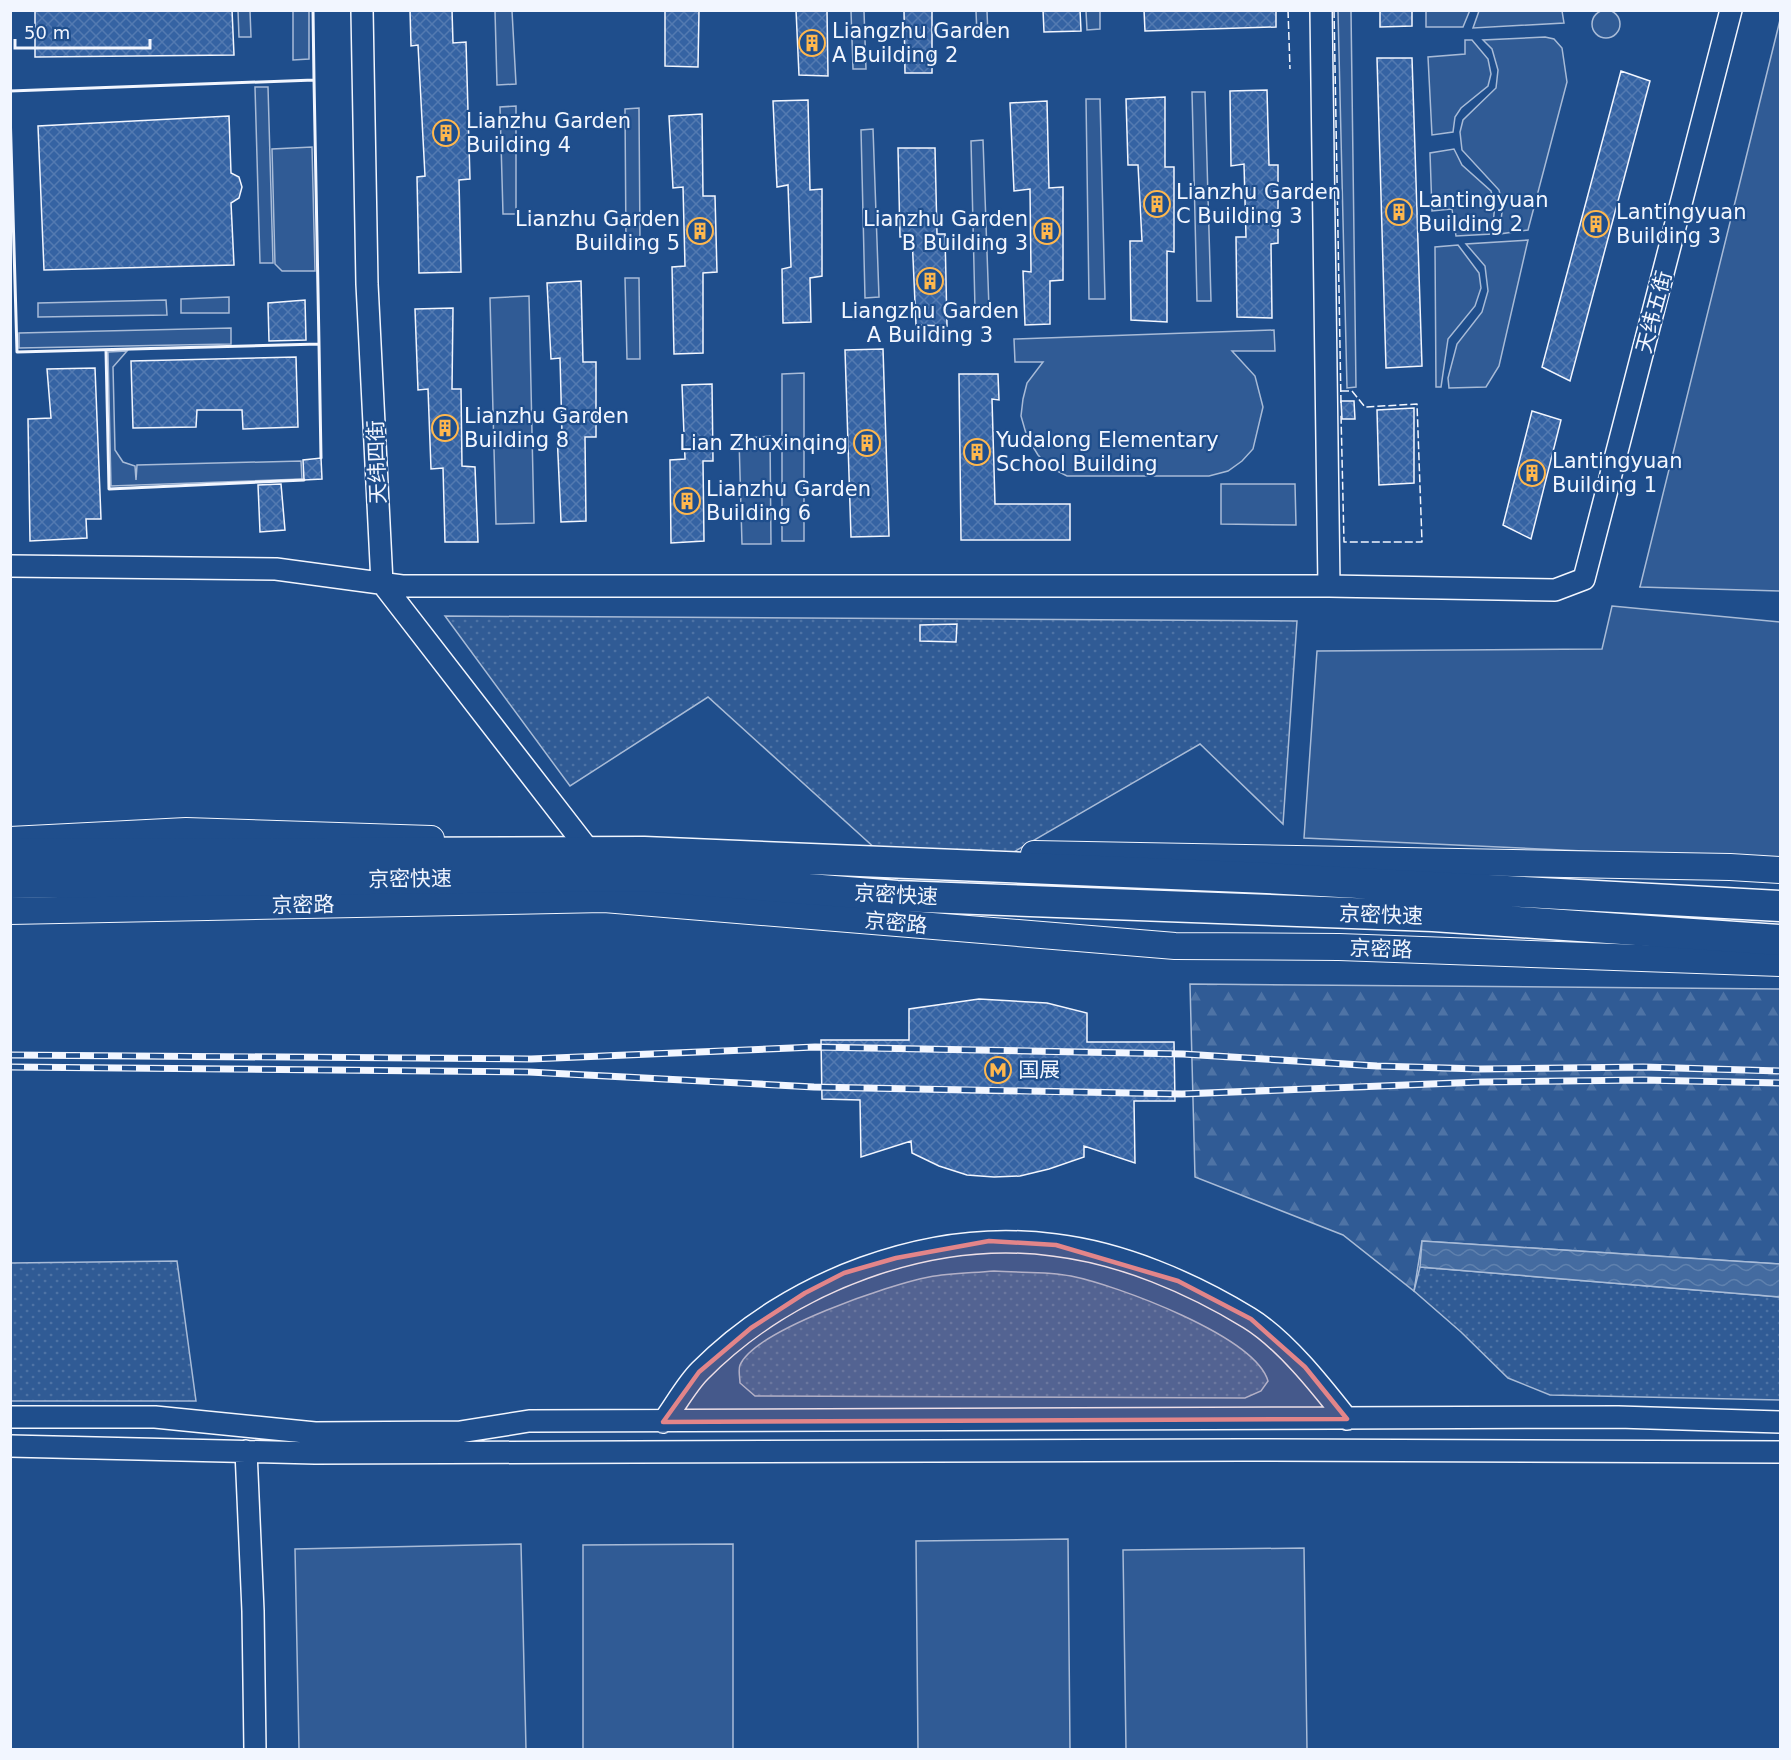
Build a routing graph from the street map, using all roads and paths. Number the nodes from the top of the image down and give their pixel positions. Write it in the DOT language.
graph roads {
  1 [pos="362,10"];
  2 [pos="1321,10"];
  3 [pos="1731,10"];
  4 [pos="10,566"];
  5 [pos="382,583"];
  6 [pos="1329,586"];
  7 [pos="10,841"];
  8 [pos="584,844"];
  9 [pos="66,853"];
  10 [pos="10,854"];
  11 [pos="1780,870"];
  12 [pos="10,883"];
  13 [pos="1780,906"];
  14 [pos="10,911"];
  15 [pos="1780,940"];
  16 [pos="1780,963"];
  17 [pos="10,1417"];
  18 [pos="1347,1419"];
  19 [pos="663,1422"];
  20 [pos="1780,1422"];
  21 [pos="10,1446"];
  22 [pos="246,1451"];
  23 [pos="1780,1452"];
  24 [pos="255,1749"];
  1 -- 5 [label="street, 天纬四街"];
  2 -- 6 [label="street"];
  3 -- 6 [label="street, 天纬五街"];
  4 -- 5 [label="street"];
  5 -- 6 [label="street"];
  5 -- 8 [label="street"];
  7 -- 8 [label="main road"];
  7 -- 9 [label="highway"];
  8 -- 11 [label="main road"];
  9 -- 10 [label="highway, 京密快速"];
  9 -- 13 [label="highway, 京密快速"];
  12 -- 15 [label="highway, 京密快速"];
  14 -- 16 [label="main road, 京密路"];
  17 -- 19 [label="street"];
  18 -- 19 [label="street"];
  18 -- 19 [label="street"];
  18 -- 20 [label="street"];
  21 -- 22 [label="street"];
  22 -- 23 [label="street"];
  22 -- 24 [label="street"];
}
